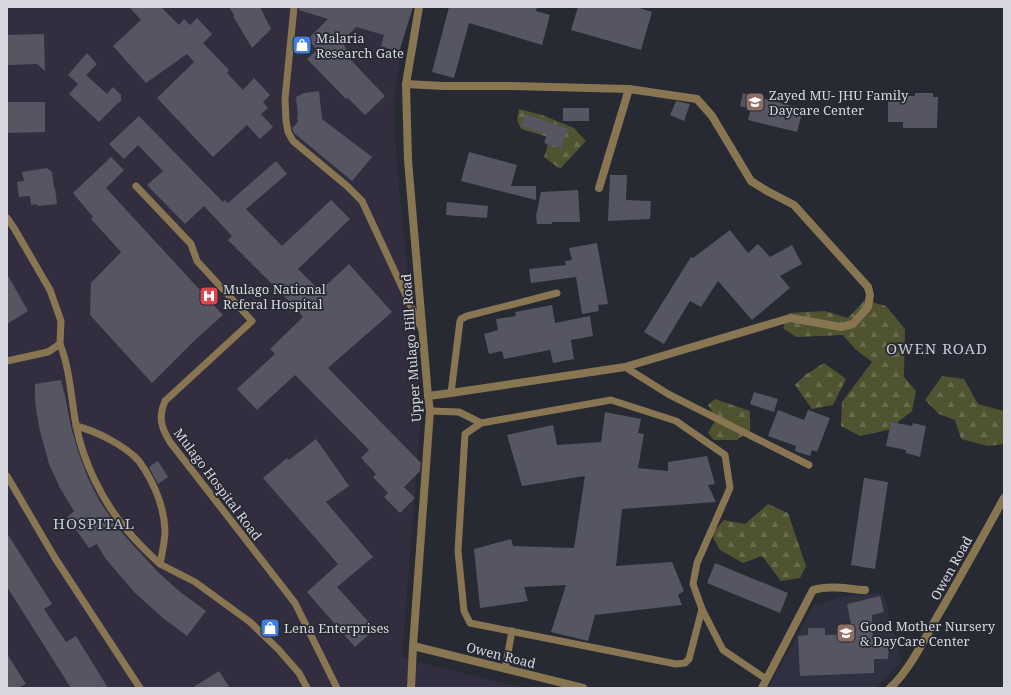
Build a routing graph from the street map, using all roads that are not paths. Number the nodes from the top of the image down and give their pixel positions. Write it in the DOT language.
graph roads {
  1 [pos="294,7"];
  2 [pos="419,7"];
  3 [pos="406,84"];
  4 [pos="629,89"];
  5 [pos="136,186"];
  6 [pos="599,188"];
  7 [pos="7,218"];
  8 [pos="557,293"];
  9 [pos="422,332"];
  10 [pos="60,344"];
  11 [pos="7,361"];
  12 [pos="625,368"];
  13 [pos="452,393"];
  14 [pos="428,396"];
  15 [pos="430,411"];
  16 [pos="481,423"];
  17 [pos="76,426"];
  18 [pos="809,465"];
  19 [pos="7,476"];
  20 [pos="1004,498"];
  21 [pos="160,564"];
  22 [pos="865,590"];
  23 [pos="702,609"];
  24 [pos="512,631"];
  25 [pos="413,646"];
  26 [pos="505,669"];
  27 [pos="766,679"];
  28 [pos="140,688"];
  29 [pos="307,688"];
  30 [pos="337,688"];
  31 [pos="411,688"];
  32 [pos="583,688"];
  33 [pos="762,688"];
  34 [pos="890,688"];
  1 -- 9 [label="lane"];
  2 -- 3 [label="street, Upper Mulago Hill Road"];
  3 -- 4 [label="street"];
  3 -- 9 [label="street, Upper Mulago Hill Road"];
  4 -- 6 [label="street"];
  4 -- 12 [label="street"];
  5 -- 30 [label="lane, Mulago Hospital Road"];
  7 -- 10 [label="lane"];
  8 -- 13 [label="lane"];
  9 -- 14 [label="street, Upper Mulago Hill Road"];
  10 -- 11 [label="lane"];
  10 -- 17 [label="lane"];
  12 -- 13 [label="street"];
  12 -- 18 [label="lane"];
  13 -- 14 [label="street"];
  14 -- 15 [label="street, Upper Mulago Hill Road"];
  15 -- 16 [label="lane"];
  15 -- 25 [label="street, Upper Mulago Hill Road"];
  16 -- 23 [label="lane"];
  16 -- 24 [label="lane"];
  17 -- 21 [label="lane"];
  17 -- 21 [label="lane"];
  19 -- 28 [label="lane"];
  20 -- 34 [label="street, Owen Road"];
  21 -- 29 [label="lane"];
  22 -- 27 [label="street"];
  23 -- 24 [label="lane"];
  23 -- 27 [label="lane"];
  24 -- 26 [label="lane"];
  25 -- 26 [label="street, Owen Road"];
  25 -- 31 [label="street, Upper Mulago Hill Road"];
  26 -- 32 [label="street, Owen Road"];
  27 -- 33 [label="street"];
}
